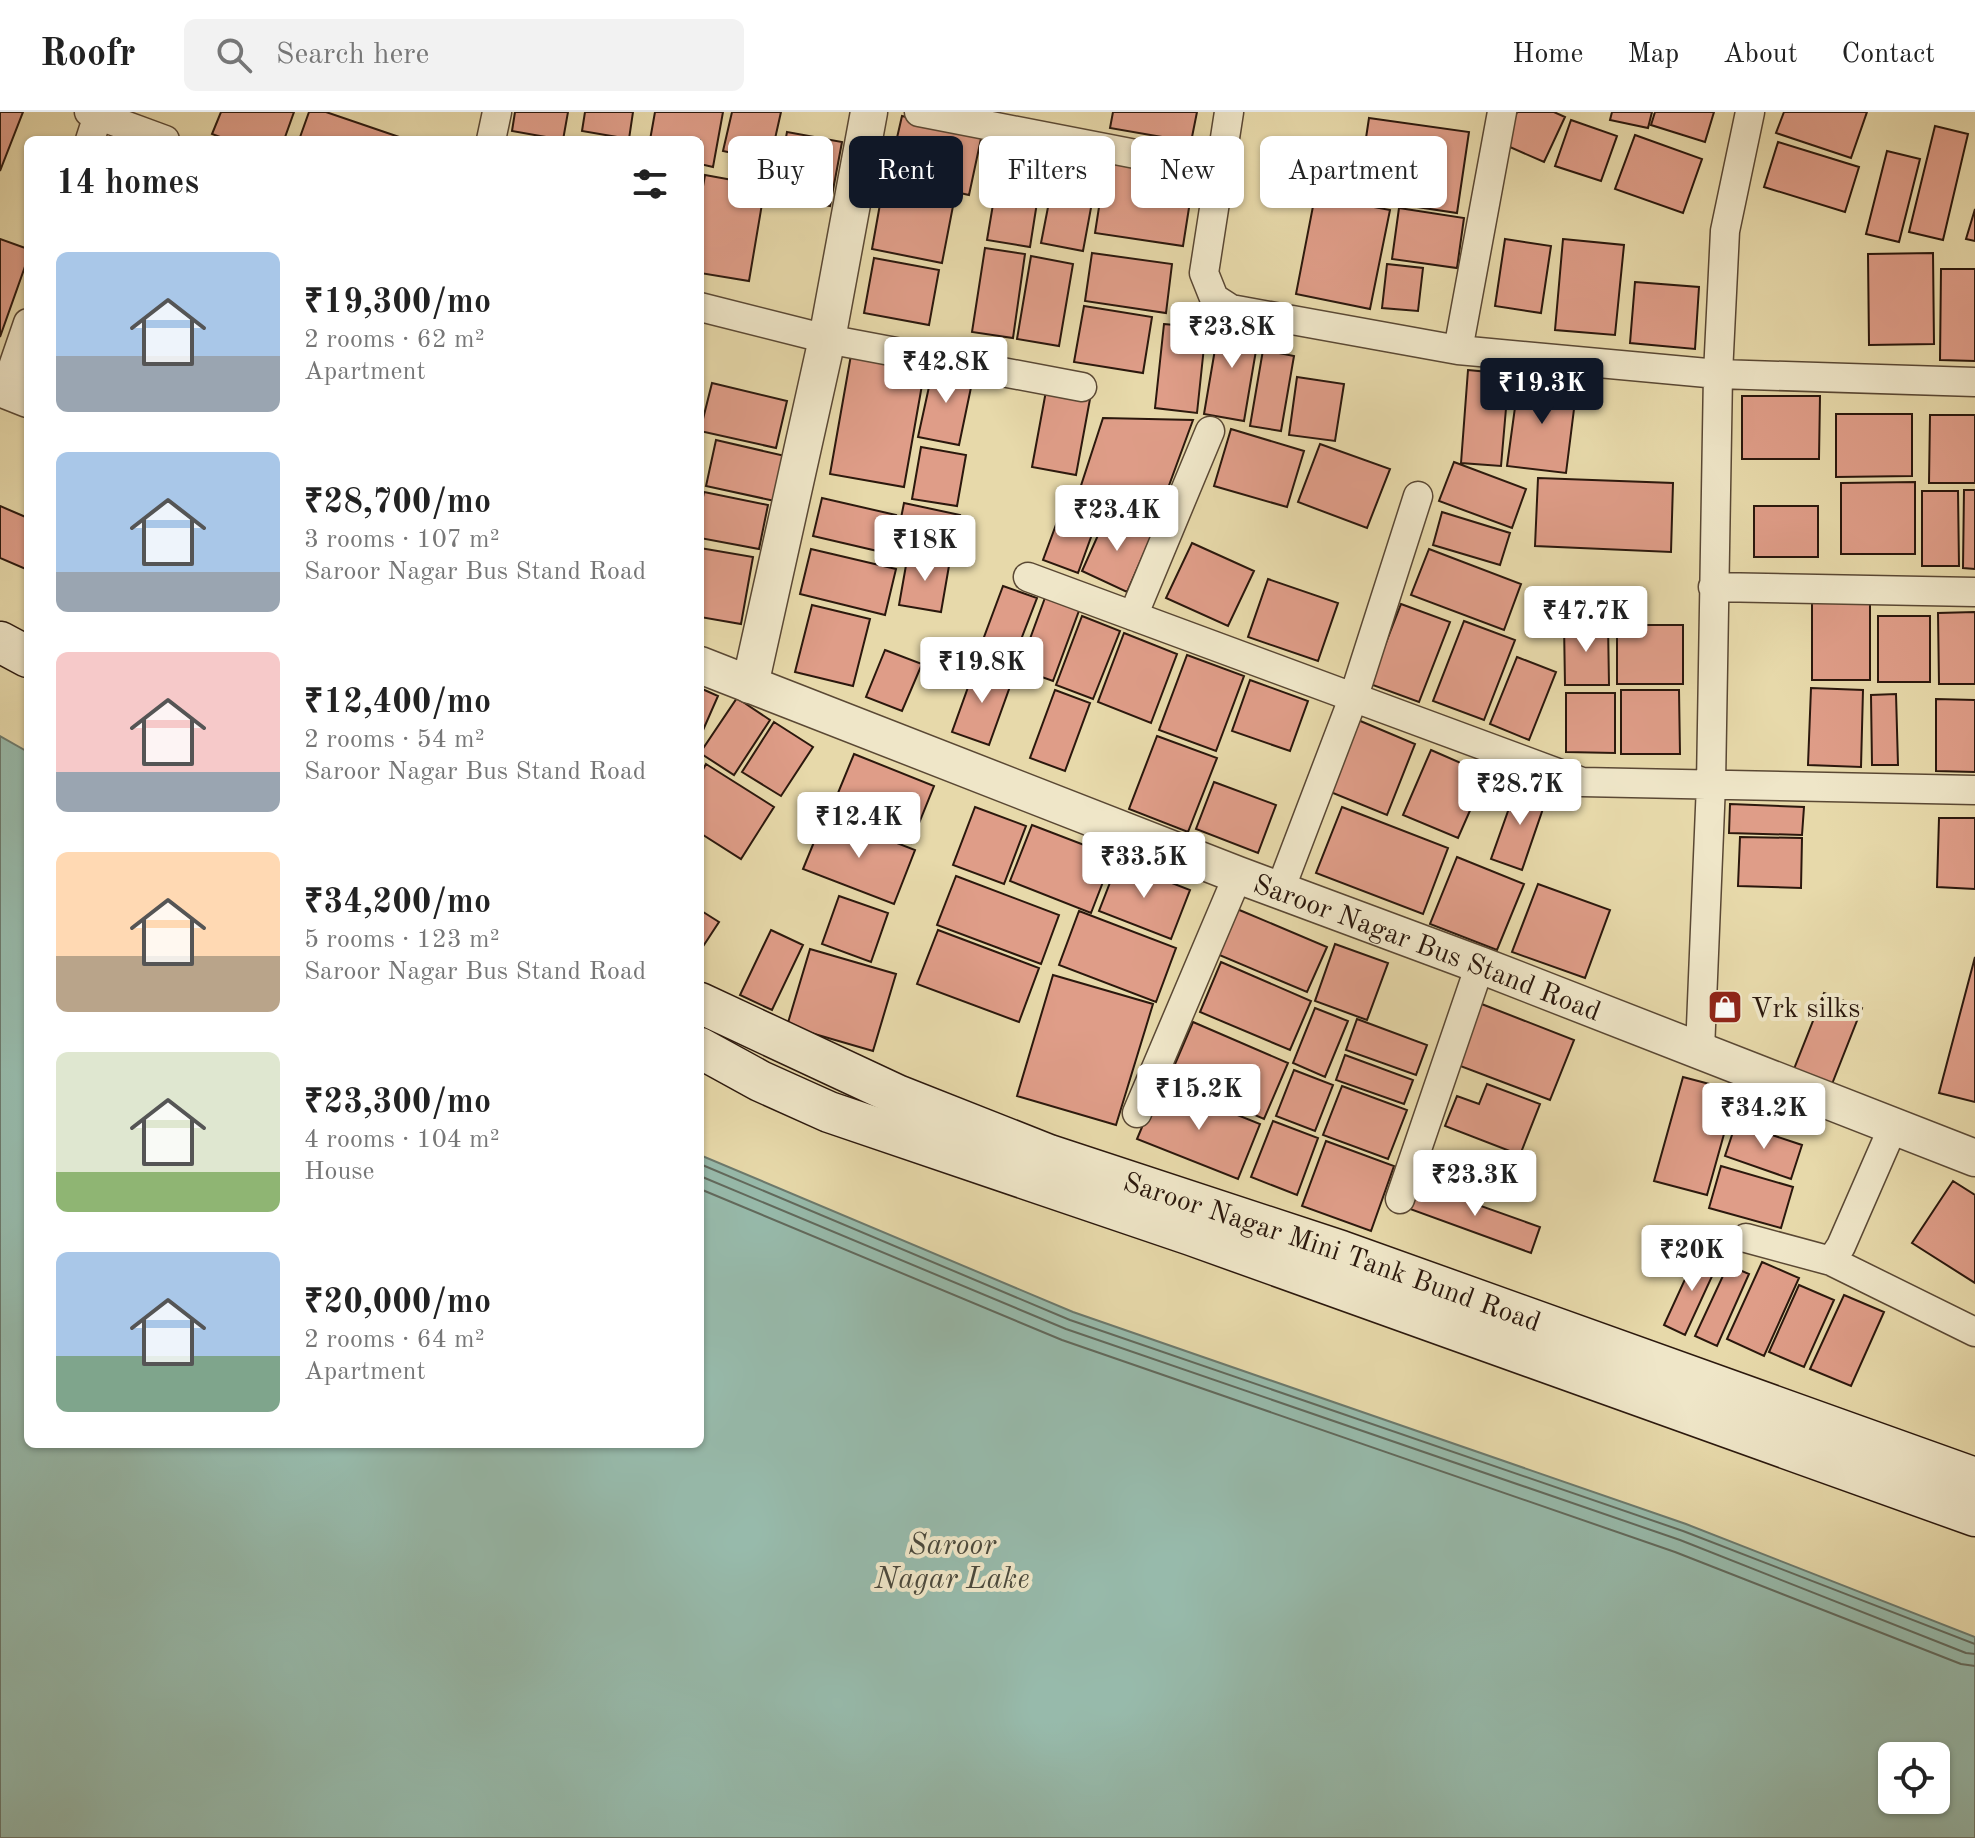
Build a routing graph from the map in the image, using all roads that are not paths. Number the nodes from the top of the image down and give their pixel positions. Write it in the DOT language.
graph roads {
  1 [pos="497,112"];
  2 [pos="869,112"];
  3 [pos="919,112"];
  4 [pos="1229,112"];
  5 [pos="1502,112"];
  6 [pos="1750,112"];
  7 [pos="94,120"];
  8 [pos="151,136"];
  9 [pos="492,136"];
  10 [pos="1224,136"];
  11 [pos="1131,153"];
  12 [pos="1213,208"];
  13 [pos="704,308"];
  14 [pos="24,339"];
  15 [pos="827,339"];
  16 [pos="1458,350"];
  17 [pos="1718,374"];
  18 [pos="1975,382"];
  19 [pos="1082,387"];
  20 [pos="11,393"];
  21 [pos="1210,431"];
  22 [pos="1418,496"];
  23 [pos="1028,577"];
  24 [pos="1713,587"];
  25 [pos="1975,592"];
  26 [pos="1133,616"];
  27 [pos="0,642"];
  28 [pos="24,655"];
  29 [pos="704,667"];
  30 [pos="750,685"];
  31 [pos="1354,696"];
  32 [pos="1711,784"];
  33 [pos="1975,790"];
  34 [pos="1238,875"];
  35 [pos="1280,890"];
  36 [pos="1480,965"];
  37 [pos="704,1005"];
  38 [pos="704,1050"];
  39 [pos="1700,1050"];
  40 [pos="840,1069"];
  41 [pos="829,1112"];
  42 [pos="1137,1113"];
  43 [pos="1893,1127"];
  44 [pos="1975,1158"];
  45 [pos="1400,1199"];
  46 [pos="1197,1220"];
  47 [pos="1746,1238"];
  48 [pos="1831,1261"];
  49 [pos="1975,1332"];
  50 [pos="1912,1474"];
  51 [pos="1975,1478"];
  52 [pos="1975,1516"];
  1 -- 9 [label="street"];
  2 -- 15 [label="street"];
  3 -- 11 [label="street"];
  4 -- 10 [label="street"];
  5 -- 16 [label="street"];
  6 -- 17 [label="street"];
  7 -- 8 [label="street"];
  12 -- 16 [label="street"];
  13 -- 15 [label="street"];
  14 -- 20 [label="street"];
  15 -- 19 [label="street"];
  15 -- 30 [label="street"];
  16 -- 17 [label="street"];
  17 -- 18 [label="street"];
  17 -- 24 [label="street"];
  21 -- 26 [label="street"];
  22 -- 31 [label="street"];
  23 -- 26 [label="street"];
  24 -- 25 [label="street"];
  24 -- 32 [label="street"];
  26 -- 31 [label="street"];
  27 -- 28 [label="main road"];
  29 -- 30 [label="street, Saroor Nagar Bus Stand Road"];
  30 -- 34 [label="street, Saroor Nagar Bus Stand Road"];
  31 -- 32 [label="street"];
  31 -- 35 [label="street"];
  32 -- 33 [label="street"];
  32 -- 39 [label="street"];
  34 -- 35 [label="street, Saroor Nagar Bus Stand Road"];
  34 -- 42 [label="street"];
  35 -- 36 [label="street, Saroor Nagar Bus Stand Road"];
  36 -- 39 [label="street, Saroor Nagar Bus Stand Road"];
  36 -- 45 [label="street"];
  37 -- 40 [label="main road, Saroor Nagar Mini Tank Bund Road"];
  38 -- 41 [label="main road"];
  39 -- 43 [label="street, Saroor Nagar Bus Stand Road"];
  40 -- 41 [label="main road"];
  40 -- 46 [label="main road, Saroor Nagar Mini Tank Bund Road"];
  41 -- 46 [label="main road"];
  43 -- 44 [label="street, Saroor Nagar Bus Stand Road"];
  43 -- 48 [label="street"];
  46 -- 50 [label="main road, Saroor Nagar Mini Tank Bund Road"];
  47 -- 48 [label="street"];
  48 -- 49 [label="street"];
  50 -- 51 [label="main road, Saroor Nagar Mini Tank Bund Road"];
  50 -- 52 [label="main road"];
}
